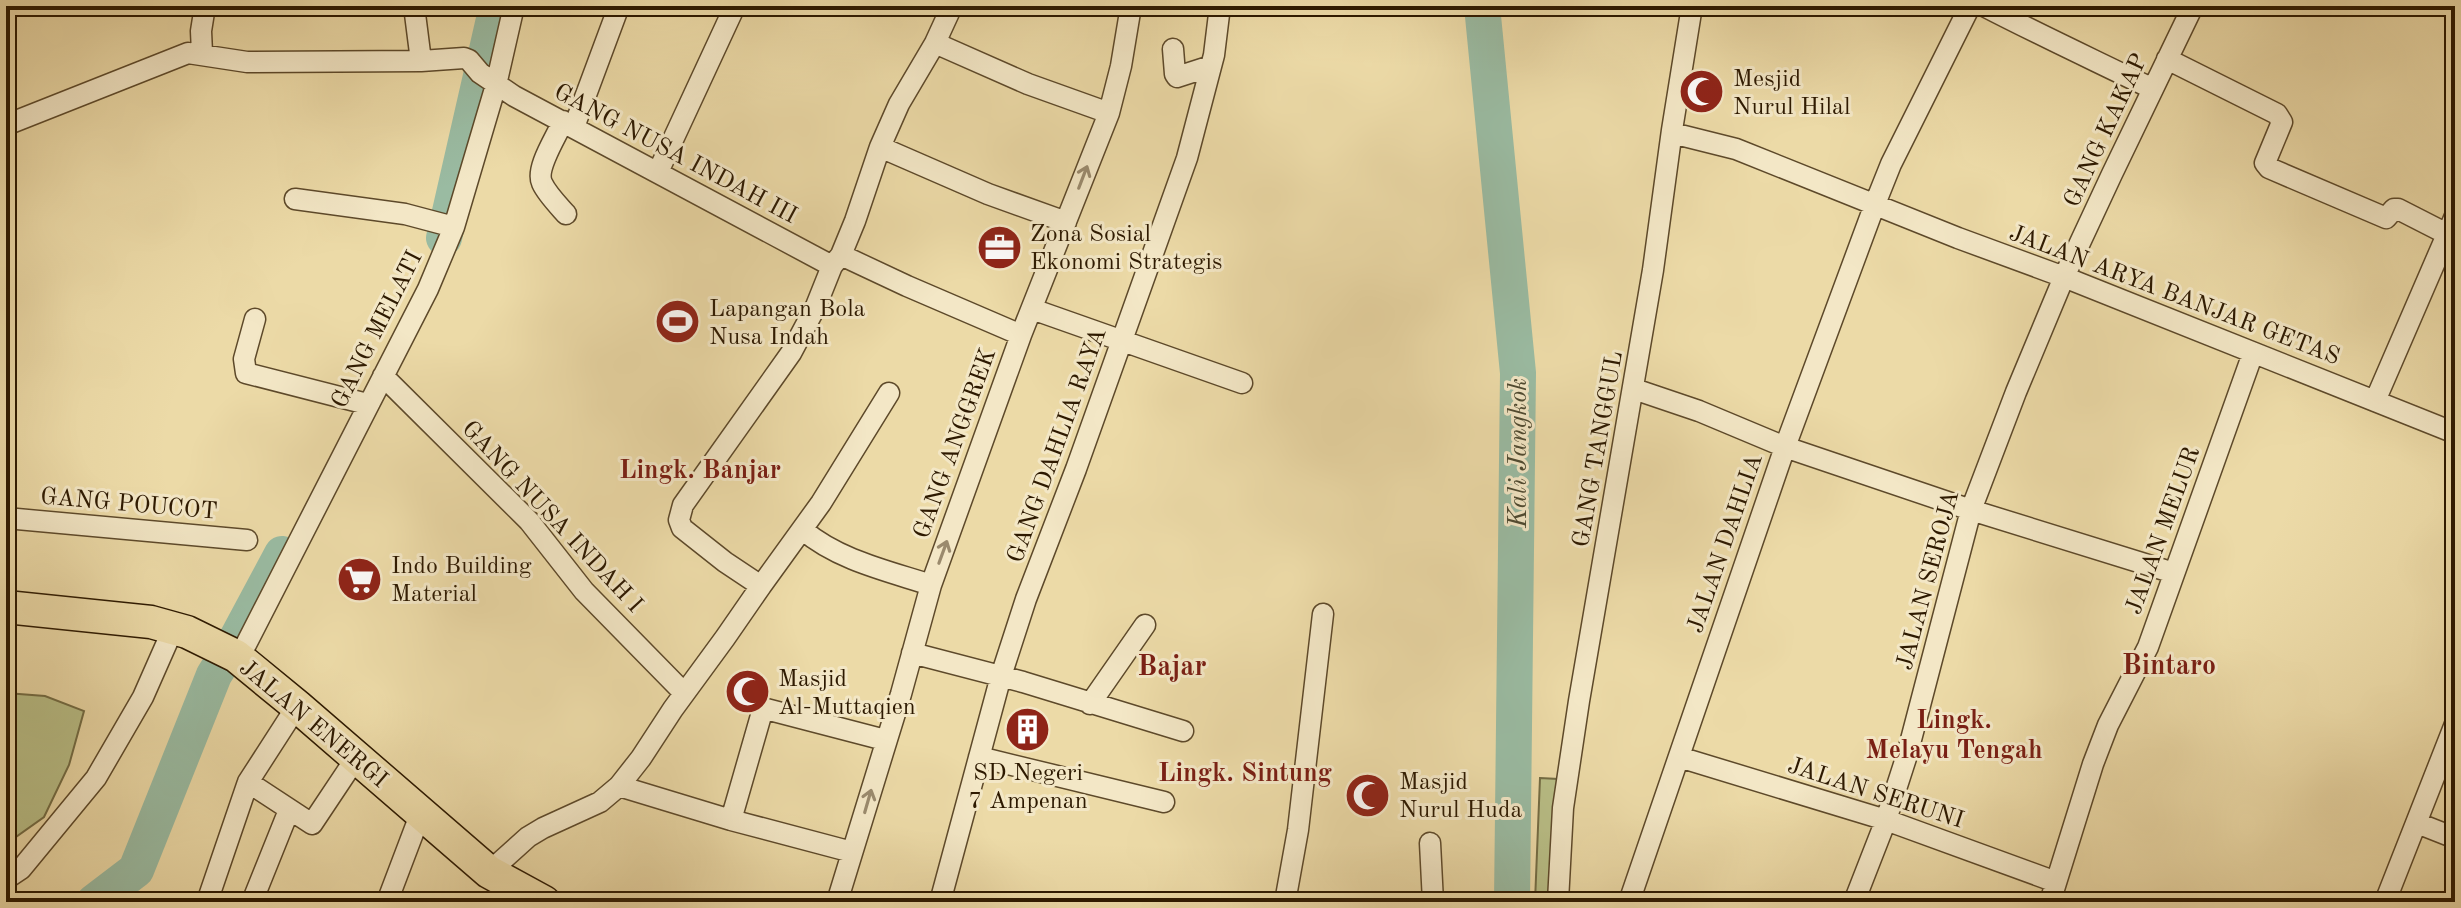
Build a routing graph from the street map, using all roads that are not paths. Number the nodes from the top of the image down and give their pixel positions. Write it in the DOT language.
graph roads {
  1 [pos="205,6"];
  2 [pos="414,6"];
  3 [pos="514,6"];
  4 [pos="619,6"];
  5 [pos="735,6"];
  6 [pos="952,6"];
  7 [pos="1131,6"];
  8 [pos="1220,6"];
  9 [pos="1692,6"];
  10 [pos="1970,6"];
  11 [pos="1984,6"];
  12 [pos="2193,6"];
  13 [pos="935,43"];
  14 [pos="1173,49"];
  15 [pos="202,53"];
  16 [pos="2167,59"];
  17 [pos="421,61"];
  18 [pos="1211,66"];
  19 [pos="489,80"];
  20 [pos="2153,89"];
  21 [pos="1109,113"];
  22 [pos="569,124"];
  23 [pos="6,125"];
  24 [pos="1672,133"];
  25 [pos="880,147"];
  26 [pos="658,172"];
  27 [pos="295,199"];
  28 [pos="1875,204"];
  29 [pos="566,214"];
  30 [pos="1066,222"];
  31 [pos="2451,225"];
  32 [pos="451,227"];
  33 [pos="837,260"];
  34 [pos="2064,277"];
  35 [pos="1032,309"];
  36 [pos="255,319"];
  37 [pos="1021,335"];
  38 [pos="1121,340"];
  39 [pos="2253,353"];
  40 [pos="383,376"];
  41 [pos="1242,383"];
  42 [pos="1634,389"];
  43 [pos="889,393"];
  44 [pos="2375,401"];
  45 [pos="365,404"];
  46 [pos="2455,433"];
  47 [pos="1785,447"];
  48 [pos="1971,510"];
  49 [pos="6,518"];
  50 [pos="803,530"];
  51 [pos="247,540"];
  52 [pos="2174,573"];
  53 [pos="931,585"];
  54 [pos="761,586"];
  55 [pos="6,607"];
  56 [pos="1323,614"];
  57 [pos="1145,625"];
  58 [pos="173,629"];
  59 [pos="228,652"];
  60 [pos="912,653"];
  61 [pos="1001,676"];
  62 [pos="684,693"];
  63 [pos="1090,704"];
  64 [pos="297,706"];
  65 [pos="2455,724"];
  66 [pos="1183,731"];
  67 [pos="885,740"];
  68 [pos="979,757"];
  69 [pos="1679,757"];
  70 [pos="356,758"];
  71 [pos="248,782"];
  72 [pos="619,786"];
  73 [pos="1164,802"];
  74 [pos="289,810"];
  75 [pos="420,815"];
  76 [pos="731,820"];
  77 [pos="1886,820"];
  78 [pos="2417,823"];
  79 [pos="2455,838"];
  80 [pos="1430,843"];
  81 [pos="852,852"];
  82 [pos="489,872"];
  83 [pos="6,879"];
  84 [pos="2053,892"];
  85 [pos="1558,901"];
  86 [pos="207,902"];
  87 [pos="252,902"];
  88 [pos="387,902"];
  89 [pos="544,902"];
  90 [pos="837,902"];
  91 [pos="940,902"];
  92 [pos="1285,902"];
  93 [pos="1433,902"];
  94 [pos="1629,902"];
  95 [pos="1854,902"];
  96 [pos="2385,902"];
  1 -- 15 [label="street"];
  2 -- 17 [label="street"];
  3 -- 19 [label="street, GANG MELATI"];
  4 -- 22 [label="street"];
  5 -- 26 [label="street"];
  6 -- 13 [label="street"];
  7 -- 21 [label="street, GANG ANGGREK"];
  8 -- 18 [label="street, GANG DAHLIA RAYA"];
  9 -- 24 [label="street, GANG TANGGUL"];
  10 -- 28 [label="street, JALAN DAHLIA"];
  11 -- 20 [label="street"];
  12 -- 16 [label="street, GANG KAKAP"];
  13 -- 21 [label="street"];
  13 -- 25 [label="street"];
  14 -- 18 [label="street"];
  15 -- 17 [label="street, GANG NUSA INDAH III"];
  15 -- 23 [label="street"];
  16 -- 20 [label="street, GANG KAKAP"];
  16 -- 31 [label="street"];
  17 -- 19 [label="street, GANG NUSA INDAH III"];
  18 -- 38 [label="street, GANG DAHLIA RAYA"];
  19 -- 22 [label="street, GANG NUSA INDAH III"];
  19 -- 32 [label="street, GANG MELATI"];
  20 -- 34 [label="street, GANG KAKAP"];
  30 -- 21 [label="street, GANG ANGGREK, one-way"];
  22 -- 26 [label="street, GANG NUSA INDAH III"];
  22 -- 29 [label="street"];
  24 -- 28 [label="street, JALAN ARYA BANJAR GETAS"];
  24 -- 42 [label="street, GANG TANGGUL"];
  25 -- 30 [label="street"];
  25 -- 33 [label="street"];
  26 -- 33 [label="street, GANG NUSA INDAH III"];
  27 -- 32 [label="street"];
  28 -- 34 [label="street, JALAN ARYA BANJAR GETAS"];
  28 -- 47 [label="street, JALAN DAHLIA"];
  30 -- 35 [label="street, GANG ANGGREK"];
  31 -- 44 [label="street"];
  32 -- 40 [label="street, GANG MELATI"];
  33 -- 37 [label="street, GANG NUSA INDAH III"];
  33 -- 54 [label="street"];
  34 -- 39 [label="street, JALAN ARYA BANJAR GETAS"];
  34 -- 48 [label="street, JALAN SEROJA"];
  35 -- 37 [label="street, GANG ANGGREK"];
  35 -- 38 [label="street"];
  36 -- 45 [label="street"];
  53 -- 37 [label="street, GANG ANGGREK, one-way"];
  38 -- 41 [label="street"];
  38 -- 61 [label="street, GANG DAHLIA RAYA"];
  39 -- 44 [label="street, JALAN ARYA BANJAR GETAS"];
  39 -- 52 [label="street, JALAN MELUR"];
  40 -- 45 [label="street, GANG MELATI"];
  40 -- 62 [label="street, GANG NUSA INDAH I"];
  42 -- 47 [label="street"];
  42 -- 85 [label="street, GANG TANGGUL"];
  43 -- 50 [label="street"];
  44 -- 46 [label="street, JALAN ARYA BANJAR GETAS"];
  45 -- 59 [label="street, GANG MELATI"];
  47 -- 48 [label="street"];
  47 -- 69 [label="street, JALAN DAHLIA"];
  48 -- 52 [label="street"];
  48 -- 77 [label="street, JALAN SEROJA"];
  49 -- 51 [label="street, GANG POUCOT"];
  50 -- 53 [label="street"];
  50 -- 54 [label="street"];
  52 -- 84 [label="street, JALAN MELUR"];
  53 -- 60 [label="street, GANG ANGGREK"];
  54 -- 62 [label="street"];
  55 -- 58 [label="highway, JALAN ENERGI"];
  56 -- 92 [label="street"];
  57 -- 63 [label="street"];
  58 -- 59 [label="highway, JALAN ENERGI"];
  58 -- 83 [label="street"];
  59 -- 64 [label="highway, JALAN ENERGI"];
  60 -- 61 [label="street"];
  60 -- 67 [label="street, GANG ANGGREK"];
  61 -- 63 [label="street"];
  61 -- 68 [label="street, GANG DAHLIA RAYA"];
  62 -- 72 [label="street"];
  63 -- 66 [label="street"];
  64 -- 70 [label="highway, JALAN ENERGI"];
  64 -- 71 [label="street"];
  65 -- 78 [label="street"];
  67 -- 76 [label="street"];
  81 -- 67 [label="street, GANG ANGGREK, one-way"];
  68 -- 73 [label="street"];
  68 -- 91 [label="street, GANG DAHLIA RAYA"];
  69 -- 77 [label="street, JALAN SERUNI"];
  69 -- 94 [label="street, JALAN DAHLIA"];
  70 -- 74 [label="street"];
  70 -- 75 [label="highway, JALAN ENERGI"];
  71 -- 74 [label="street"];
  71 -- 86 [label="street"];
  72 -- 76 [label="street"];
  72 -- 82 [label="street"];
  74 -- 87 [label="street"];
  75 -- 82 [label="highway, JALAN ENERGI"];
  75 -- 88 [label="street"];
  76 -- 81 [label="street"];
  77 -- 84 [label="street, JALAN SERUNI"];
  77 -- 95 [label="street, JALAN SEROJA"];
  78 -- 79 [label="street"];
  78 -- 96 [label="street"];
  80 -- 93 [label="street"];
  81 -- 90 [label="street, GANG ANGGREK"];
  82 -- 89 [label="highway, JALAN ENERGI"];
}
